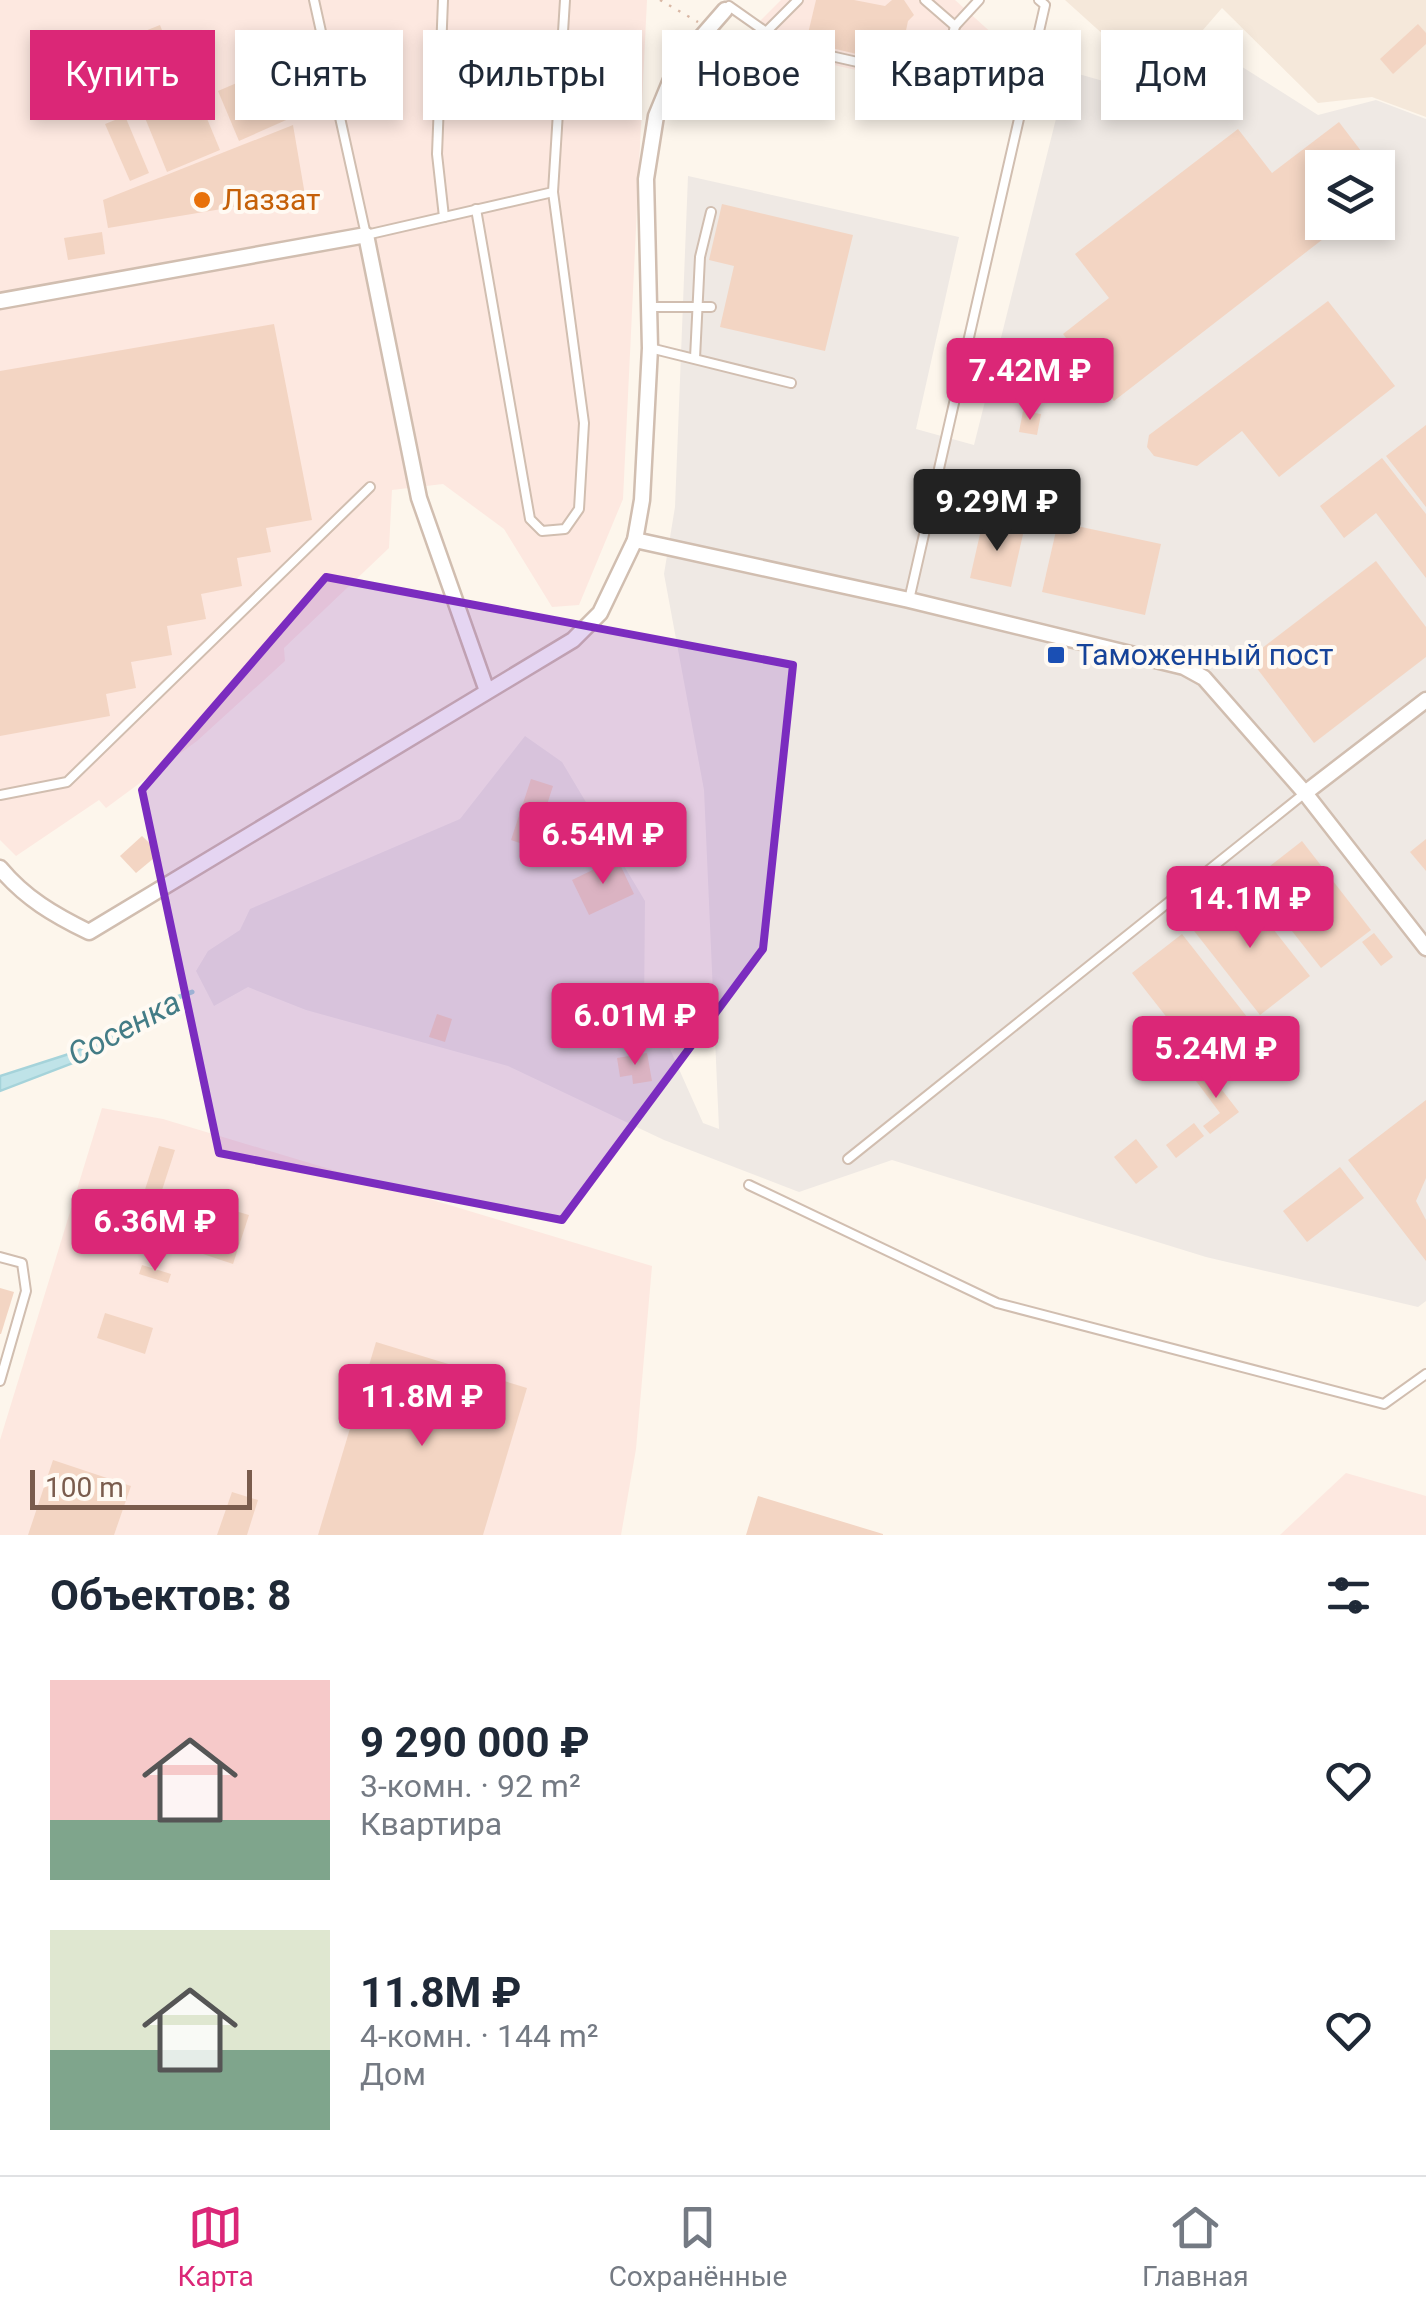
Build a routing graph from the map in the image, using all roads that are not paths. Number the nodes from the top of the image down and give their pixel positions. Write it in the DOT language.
graph roads {
  1 [pos="314,0"];
  2 [pos="443,0"];
  3 [pos="565,0"];
  4 [pos="798,0"];
  5 [pos="926,0"];
  6 [pos="979,0"];
  7 [pos="1039,0"];
  8 [pos="730,5"];
  9 [pos="955,26"];
  10 [pos="763,30"];
  11 [pos="768,30"];
  12 [pos="835,57"];
  13 [pos="553,192"];
  14 [pos="476,210"];
  15 [pos="711,212"];
  16 [pos="444,217"];
  17 [pos="366,235"];
  18 [pos="0,301"];
  19 [pos="648,306"];
  20 [pos="698,306"];
  21 [pos="711,306"];
  22 [pos="650,348"];
  23 [pos="695,358"];
  24 [pos="791,383"];
  25 [pos="370,488"];
  26 [pos="635,540"];
  27 [pos="909,600"];
  28 [pos="486,691"];
  29 [pos="1426,700"];
  30 [pos="1305,793"];
  31 [pos="0,795"];
  32 [pos="0,868"];
  33 [pos="0,886"];
  34 [pos="18,888"];
  35 [pos="1426,948"];
  36 [pos="848,1159"];
  37 [pos="750,1185"];
  38 [pos="0,1256"];
  39 [pos="1426,1374"];
  40 [pos="0,1381"];
  1 -- 17 [label="lane"];
  2 -- 16 [label="lane"];
  3 -- 13 [label="lane"];
  4 -- 11 [label="lane"];
  5 -- 9 [label="lane"];
  6 -- 9 [label="lane"];
  7 -- 27 [label="lane"];
  8 -- 10 [label="lane"];
  8 -- 19 [label="street"];
  9 -- 12 [label="lane"];
  13 -- 14 [label="lane"];
  13 -- 14 [label="lane"];
  14 -- 16 [label="lane"];
  15 -- 20 [label="lane"];
  16 -- 17 [label="lane"];
  17 -- 18 [label="street"];
  17 -- 28 [label="street"];
  19 -- 20 [label="lane"];
  19 -- 22 [label="street"];
  20 -- 21 [label="lane"];
  20 -- 23 [label="lane"];
  22 -- 23 [label="lane"];
  22 -- 26 [label="street"];
  23 -- 24 [label="lane"];
  25 -- 31 [label="lane"];
  26 -- 27 [label="street"];
  26 -- 28 [label="street"];
  27 -- 30 [label="street"];
  28 -- 34 [label="street"];
  29 -- 30 [label="street"];
  30 -- 35 [label="street"];
  30 -- 36 [label="lane"];
  32 -- 34 [label="street"];
  33 -- 34 [label="street"];
  37 -- 39 [label="lane"];
  38 -- 40 [label="lane"];
}
